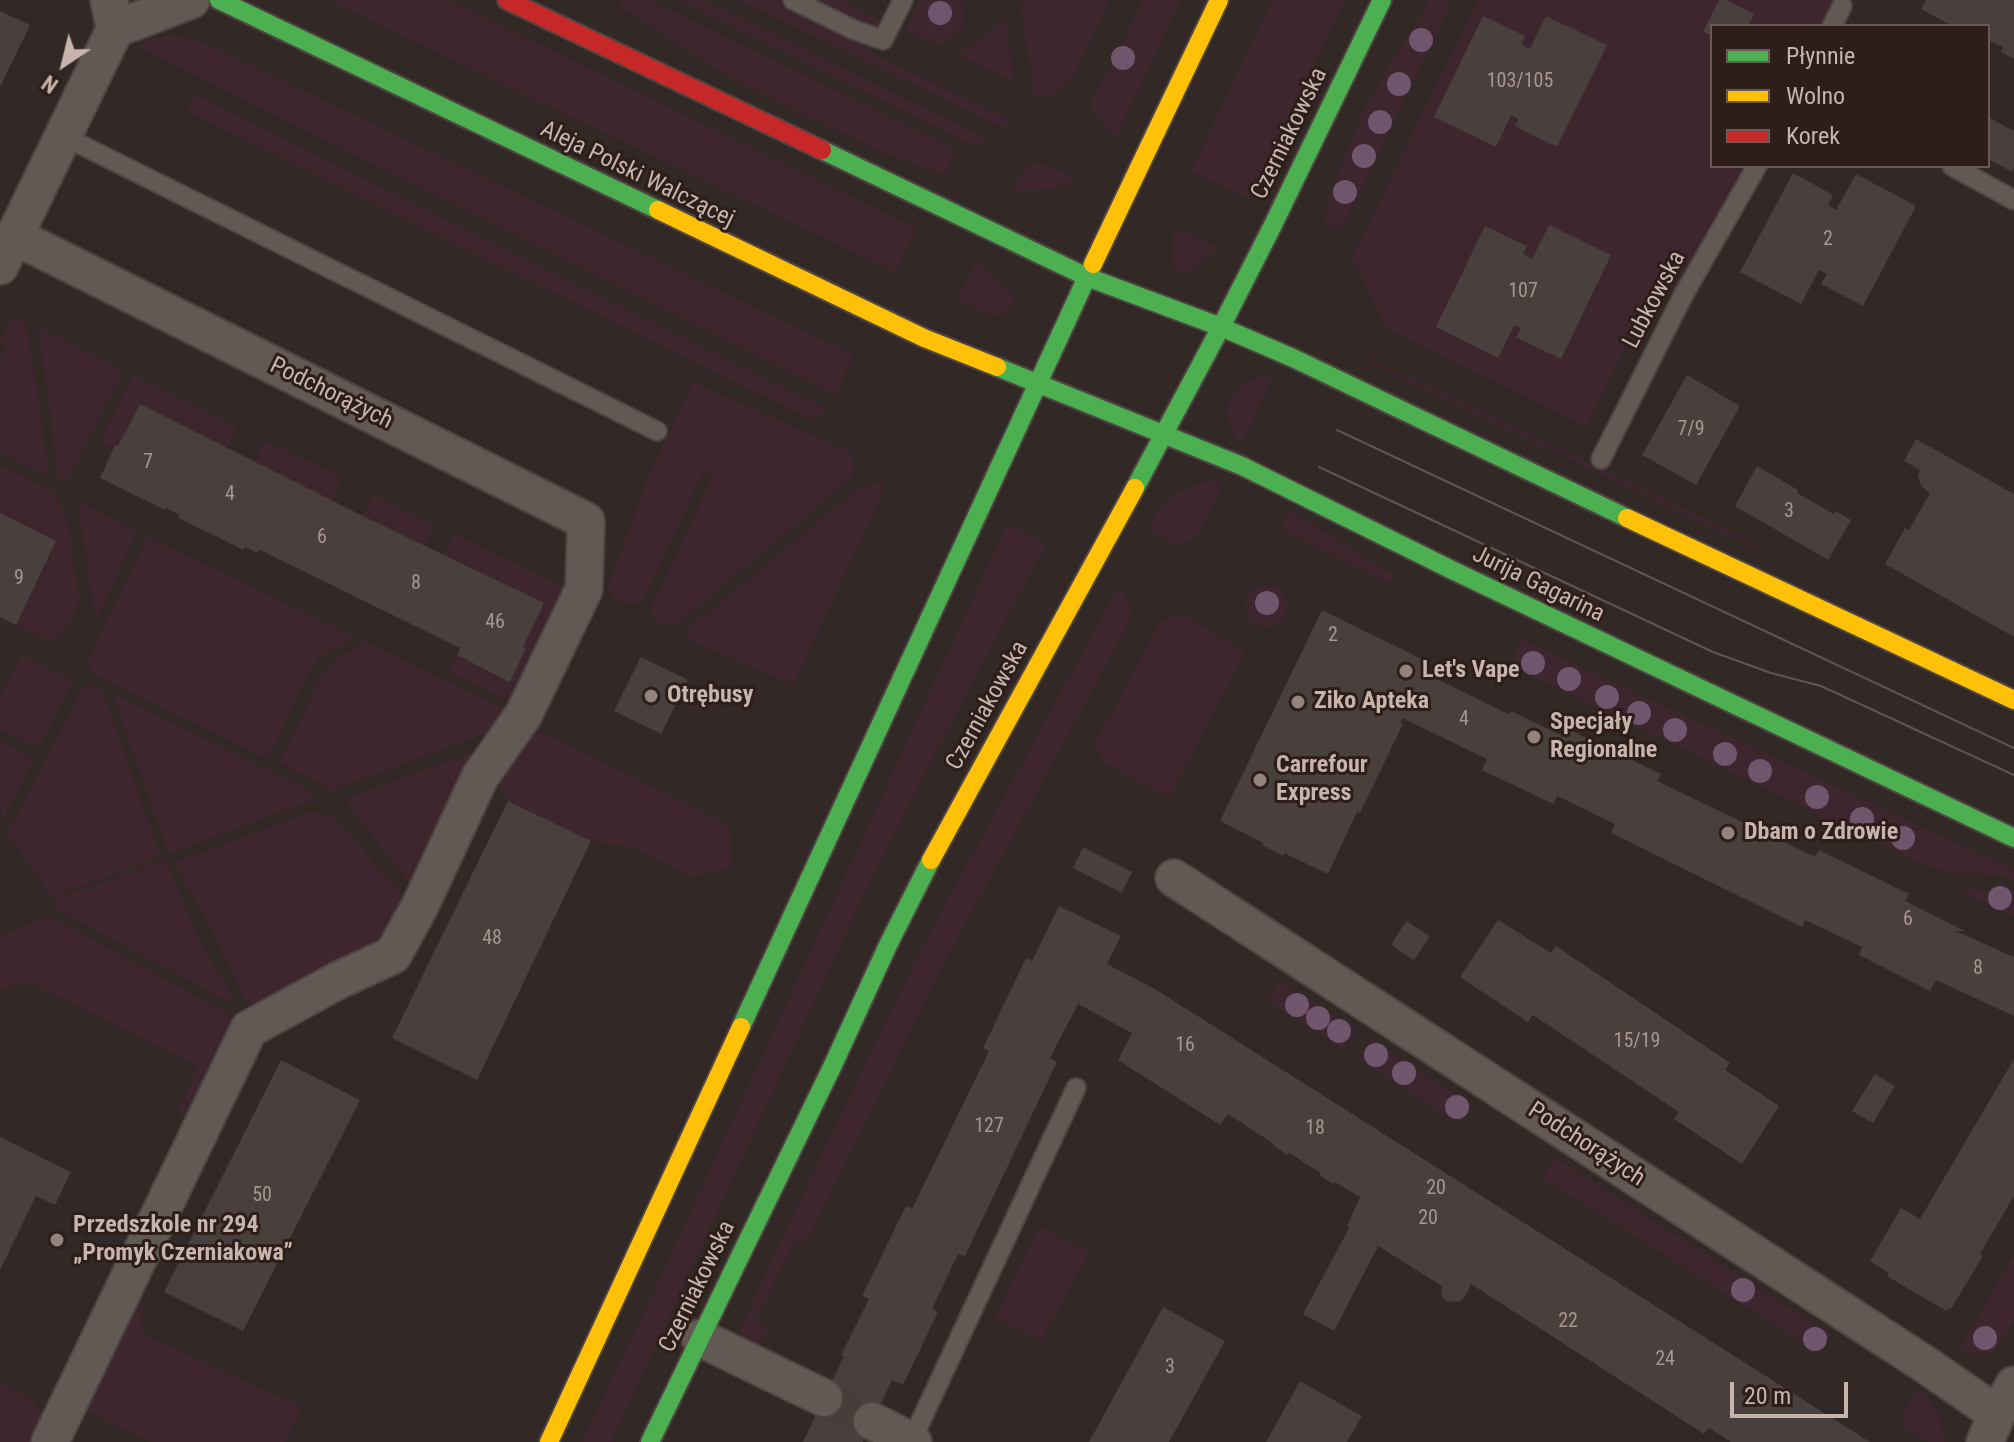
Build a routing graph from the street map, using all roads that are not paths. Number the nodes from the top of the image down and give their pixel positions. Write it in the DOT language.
graph roads {
  1 [pos="191,0"];
  2 [pos="219,0"];
  3 [pos="507,0"];
  4 [pos="793,0"];
  5 [pos="903,0"];
  6 [pos="1219,0"];
  7 [pos="1382,0"];
  8 [pos="1842,6"];
  9 [pos="112,15"];
  10 [pos="1833,24"];
  11 [pos="63,136"];
  12 [pos="1756,168"];
  13 [pos="1956,168"];
  14 [pos="2014,200"];
  15 [pos="7,251"];
  16 [pos="1087,277"];
  17 [pos="1221,327"];
  18 [pos="1038,385"];
  19 [pos="657,431"];
  20 [pos="1163,433"];
  21 [pos="1601,459"];
  22 [pos="2014,700"];
  23 [pos="2014,838"];
  24 [pos="1174,878"];
  25 [pos="1076,1088"];
  26 [pos="700,1338"];
  27 [pos="824,1398"];
  28 [pos="2002,1416"];
  29 [pos="872,1421"];
  30 [pos="50,1442"];
  31 [pos="549,1442"];
  32 [pos="650,1442"];
  33 [pos="912,1442"];
  1 -- 9 [label="street"];
  2 -- 18 [label="main road, Aleja Polski Walczącej"];
  3 -- 16 [label="main road"];
  4 -- 5 [label="lane"];
  6 -- 16 [label="main road"];
  7 -- 17 [label="main road, Czerniakowska"];
  8 -- 10 [label="lane"];
  9 -- 11 [label="street"];
  11 -- 15 [label="street"];
  11 -- 19 [label="lane"];
  12 -- 21 [label="lane, Lubkowska"];
  13 -- 14 [label="lane"];
  15 -- 30 [label="street, Podchorążych"];
  16 -- 17 [label="main road"];
  16 -- 18 [label="main road"];
  17 -- 20 [label="main road, Czerniakowska"];
  17 -- 22 [label="main road"];
  18 -- 20 [label="main road, Jurija Gagarina"];
  18 -- 31 [label="main road"];
  20 -- 23 [label="main road, Jurija Gagarina"];
  20 -- 26 [label="main road, Czerniakowska"];
  24 -- 28 [label="street, Podchorążych"];
  25 -- 33 [label="lane"];
  26 -- 27 [label="street"];
  26 -- 32 [label="main road, Czerniakowska"];
  29 -- 33 [label="street"];
}
